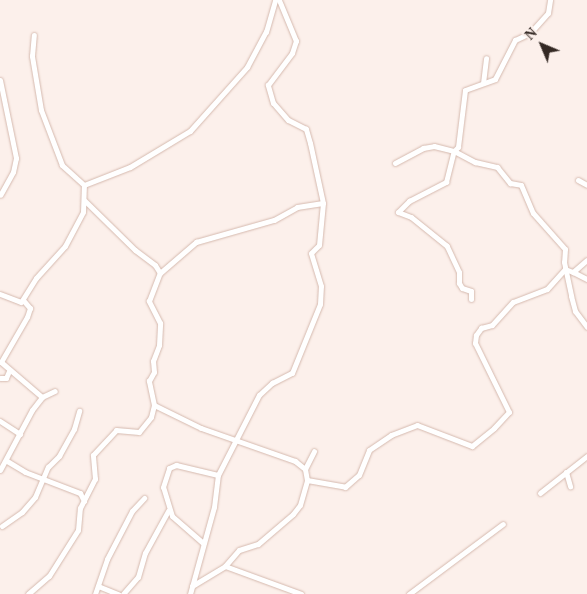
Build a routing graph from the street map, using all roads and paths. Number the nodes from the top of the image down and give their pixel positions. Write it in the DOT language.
graph roads {
  1 [pos="277,0"];
  2 [pos="550,0"];
  3 [pos="34,35"];
  4 [pos="486,58"];
  5 [pos="0,80"];
  6 [pos="483,82"];
  7 [pos="454,151"];
  8 [pos="395,163"];
  9 [pos="578,180"];
  10 [pos="84,185"];
  11 [pos="587,185"];
  12 [pos="0,195"];
  13 [pos="84,200"];
  14 [pos="323,203"];
  15 [pos="587,260"];
  16 [pos="565,269"];
  17 [pos="573,272"];
  18 [pos="160,273"];
  19 [pos="587,279"];
  20 [pos="0,294"];
  21 [pos="471,299"];
  22 [pos="23,300"];
  23 [pos="587,327"];
  24 [pos="9,371"];
  25 [pos="0,378"];
  26 [pos="55,391"];
  27 [pos="42,397"];
  28 [pos="154,405"];
  29 [pos="79,411"];
  30 [pos="0,421"];
  31 [pos="20,434"];
  32 [pos="235,441"];
  33 [pos="314,451"];
  34 [pos="587,456"];
  35 [pos="7,461"];
  36 [pos="305,469"];
  37 [pos="0,470"];
  38 [pos="566,472"];
  39 [pos="218,475"];
  40 [pos="44,479"];
  41 [pos="308,480"];
  42 [pos="570,486"];
  43 [pos="540,493"];
  44 [pos="144,498"];
  45 [pos="84,502"];
  46 [pos="168,511"];
  47 [pos="503,524"];
  48 [pos="2,526"];
  49 [pos="204,543"];
  50 [pos="226,566"];
  51 [pos="98,586"];
  52 [pos="192,586"];
  53 [pos="28,594"];
  54 [pos="95,594"];
  55 [pos="118,594"];
  56 [pos="123,594"];
  57 [pos="190,594"];
  58 [pos="301,594"];
  59 [pos="409,594"];
  1 -- 10 [label="street"];
  1 -- 14 [label="street"];
  2 -- 6 [label="street"];
  3 -- 10 [label="street"];
  4 -- 6 [label="street"];
  5 -- 12 [label="street"];
  6 -- 7 [label="street"];
  7 -- 8 [label="street"];
  7 -- 16 [label="street"];
  7 -- 21 [label="street"];
  9 -- 11 [label="street"];
  10 -- 13 [label="street"];
  13 -- 18 [label="street"];
  13 -- 22 [label="street"];
  14 -- 18 [label="street"];
  14 -- 32 [label="street"];
  15 -- 17 [label="street"];
  16 -- 17 [label="street"];
  16 -- 23 [label="street"];
  16 -- 41 [label="street"];
  17 -- 19 [label="street"];
  18 -- 28 [label="street"];
  20 -- 22 [label="street"];
  22 -- 24 [label="street"];
  24 -- 25 [label="street"];
  24 -- 27 [label="street"];
  26 -- 27 [label="street"];
  27 -- 31 [label="street"];
  28 -- 32 [label="street"];
  28 -- 45 [label="street"];
  29 -- 40 [label="street"];
  30 -- 31 [label="street"];
  31 -- 35 [label="street"];
  32 -- 36 [label="street"];
  32 -- 39 [label="street"];
  33 -- 36 [label="street"];
  34 -- 38 [label="street"];
  35 -- 37 [label="street"];
  35 -- 40 [label="street"];
  36 -- 41 [label="street"];
  38 -- 42 [label="street"];
  38 -- 43 [label="street"];
  39 -- 46 [label="street"];
  39 -- 49 [label="street"];
  40 -- 45 [label="street"];
  40 -- 48 [label="street"];
  41 -- 50 [label="street"];
  44 -- 51 [label="street"];
  45 -- 53 [label="street"];
  46 -- 49 [label="street"];
  46 -- 56 [label="street"];
  47 -- 59 [label="street"];
  49 -- 52 [label="street"];
  50 -- 52 [label="street"];
  50 -- 58 [label="street"];
  51 -- 54 [label="street"];
  51 -- 55 [label="street"];
  52 -- 57 [label="street"];
}
